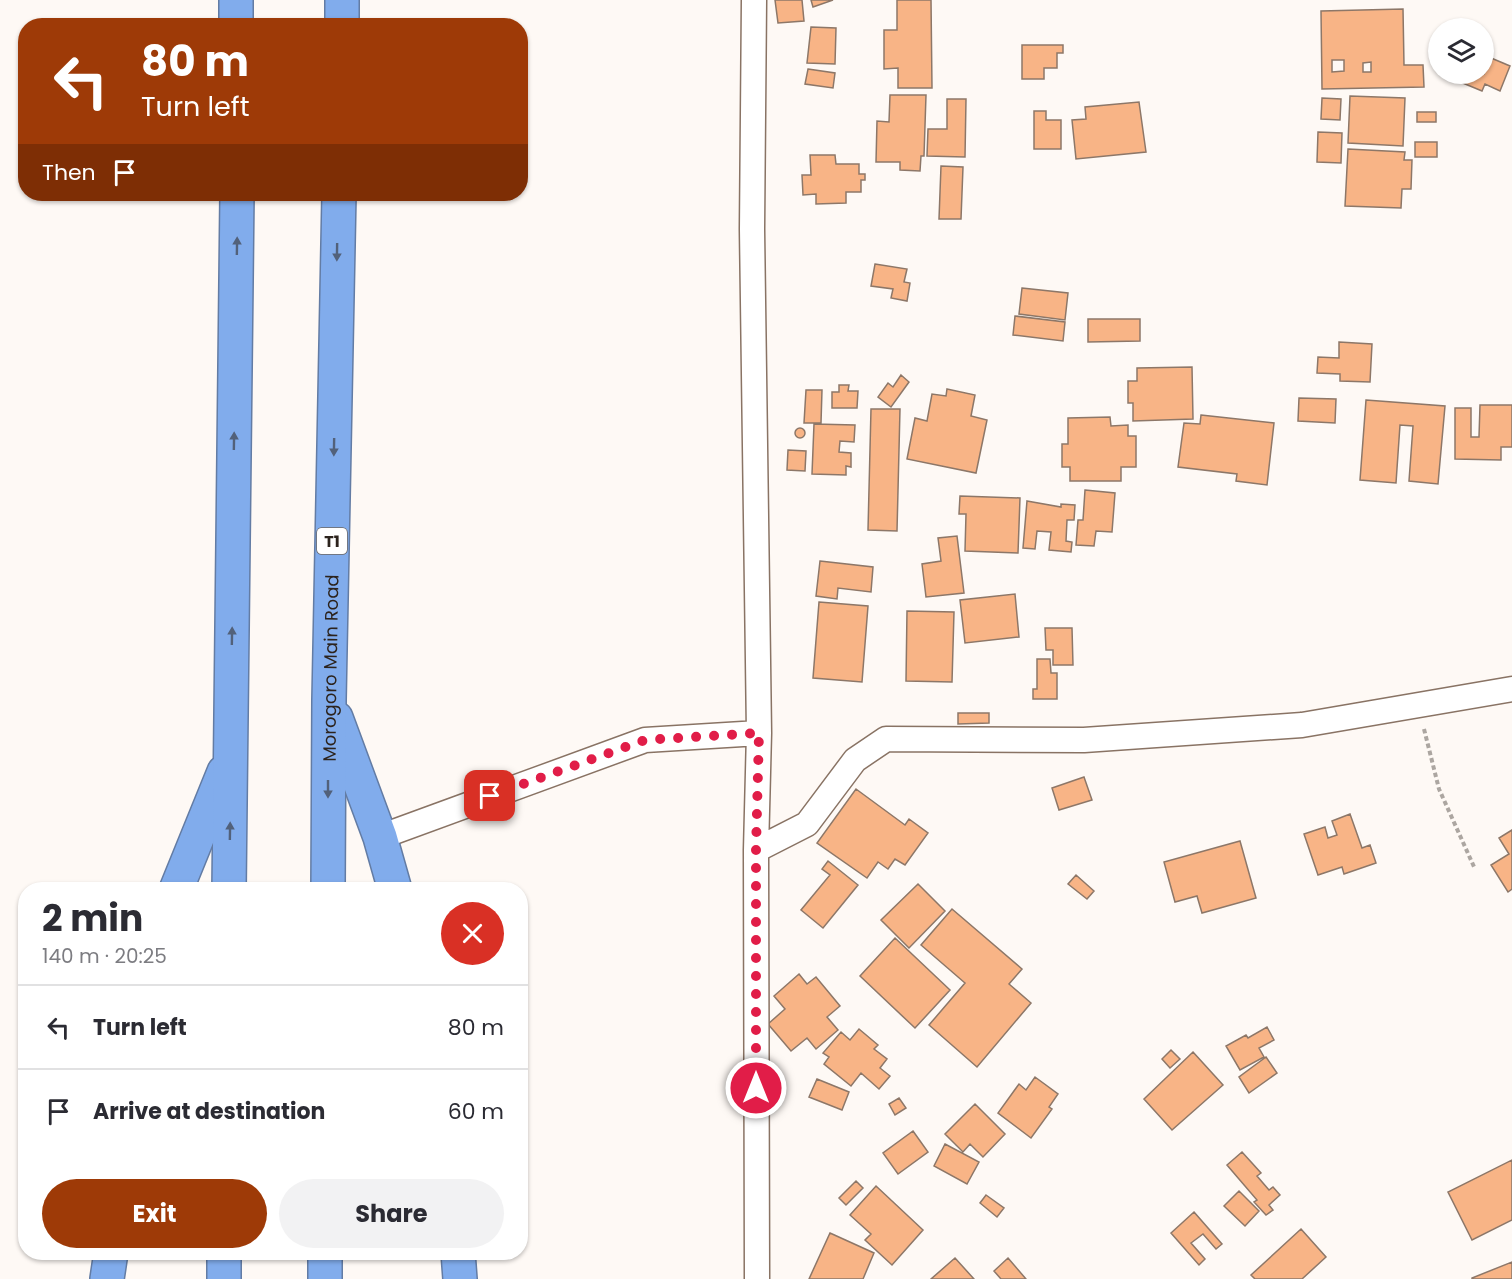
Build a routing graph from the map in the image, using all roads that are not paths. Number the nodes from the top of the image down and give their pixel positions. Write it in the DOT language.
graph roads {
  1 [pos="236,0"];
  2 [pos="342,0"];
  3 [pos="754,0"];
  4 [pos="236,18"];
  5 [pos="342,18"];
  6 [pos="237,201"];
  7 [pos="339,201"];
  8 [pos="1512,689"];
  9 [pos="328,700"];
  10 [pos="759,733"];
  11 [pos="231,755"];
  12 [pos="380,837"];
  13 [pos="756,849"];
  14 [pos="179,882"];
  15 [pos="229,882"];
  16 [pos="328,882"];
  17 [pos="393,882"];
  18 [pos="110,1260"];
  19 [pos="224,1260"];
  20 [pos="325,1260"];
  21 [pos="458,1260"];
  22 [pos="107,1279"];
  23 [pos="224,1279"];
  24 [pos="325,1279"];
  25 [pos="459,1279"];
  26 [pos="757,1279"];
  1 -- 4 [label="highway"];
  2 -- 5 [label="highway"];
  3 -- 10 [label="street"];
  11 -- 6 [label="highway, one-way"];
  7 -- 9 [label="highway, Morogoro Main Road / T1, one-way"];
  8 -- 13 [label="street"];
  9 -- 12 [label="highway"];
  9 -- 16 [label="highway, Morogoro Main Road / T1, one-way"];
  10 -- 12 [label="street"];
  10 -- 13 [label="street"];
  11 -- 14 [label="highway"];
  15 -- 11 [label="highway, one-way"];
  12 -- 17 [label="highway"];
  13 -- 26 [label="street"];
  18 -- 22 [label="highway"];
  19 -- 23 [label="highway"];
  20 -- 24 [label="highway"];
  21 -- 25 [label="highway"];
}
